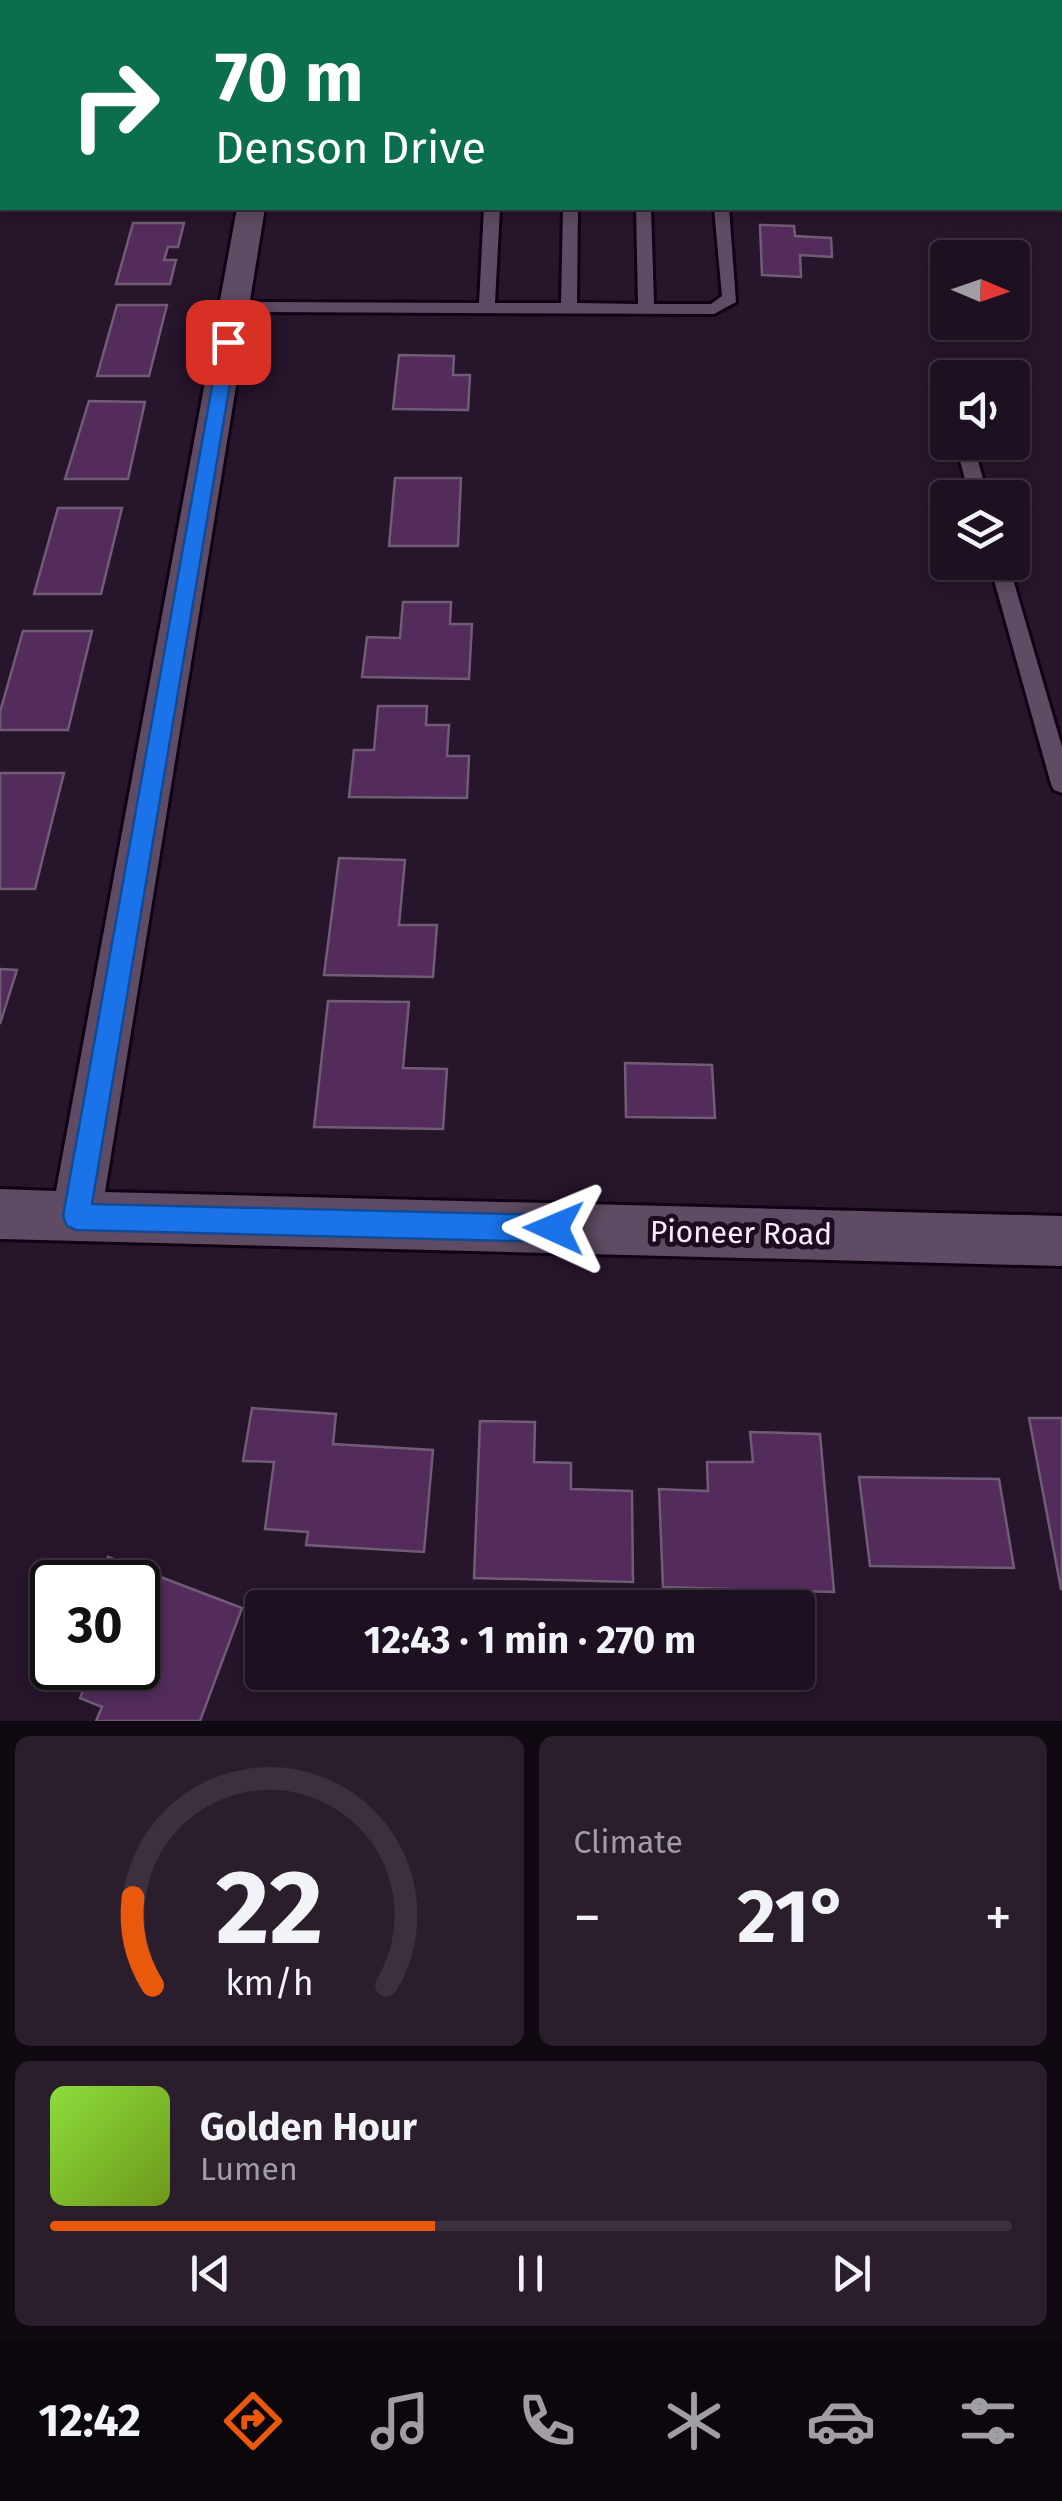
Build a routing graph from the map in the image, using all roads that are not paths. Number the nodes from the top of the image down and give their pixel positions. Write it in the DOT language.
graph roads {
  1 [pos="251,210"];
  2 [pos="492,210"];
  3 [pos="570,210"];
  4 [pos="644,210"];
  5 [pos="722,210"];
  6 [pos="234,307"];
  7 [pos="487,308"];
  8 [pos="568,309"];
  9 [pos="646,309"];
  10 [pos="1003,580"];
  11 [pos="1062,784"];
  12 [pos="0,1214"];
  13 [pos="76,1216"];
  14 [pos="1062,1241"];
  1 -- 6 [label="street"];
  2 -- 7 [label="lane"];
  3 -- 8 [label="lane"];
  4 -- 9 [label="lane"];
  5 -- 9 [label="lane"];
  6 -- 7 [label="lane"];
  6 -- 13 [label="street"];
  7 -- 8 [label="lane"];
  8 -- 9 [label="lane"];
  10 -- 11 [label="lane"];
  12 -- 13 [label="street, Pioneer Road"];
  13 -- 14 [label="street, Pioneer Road"];
}
